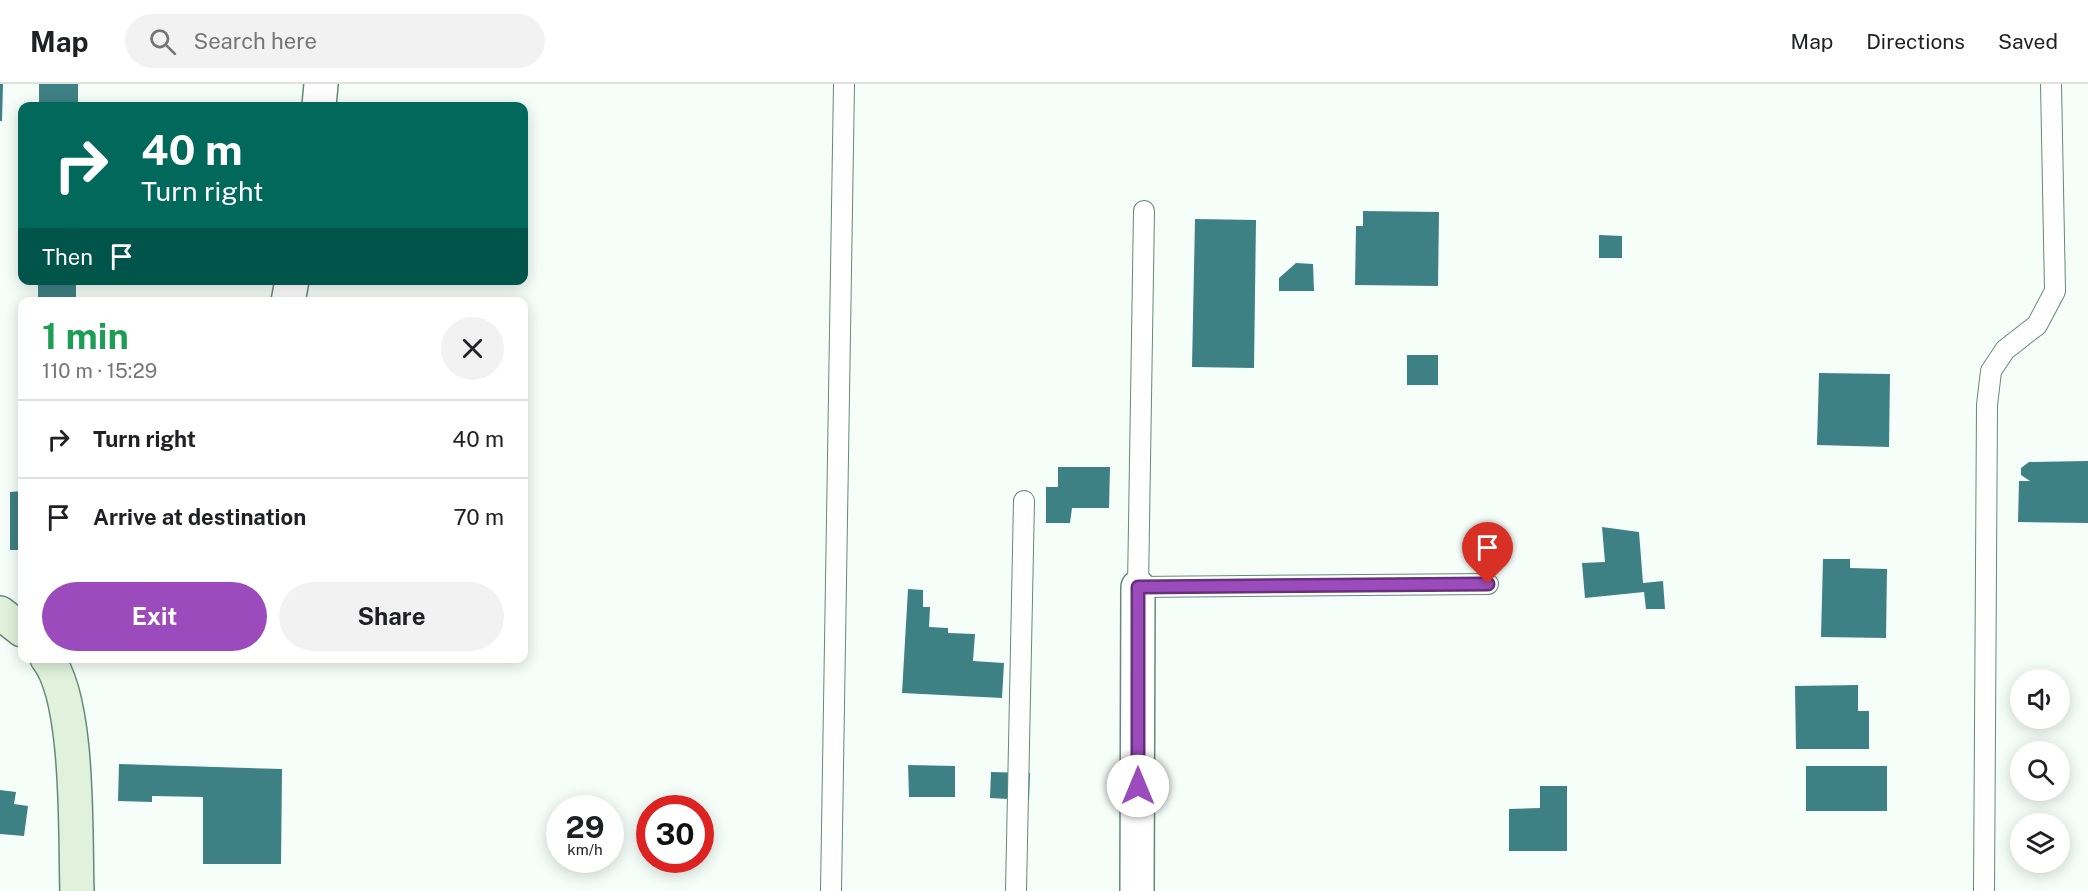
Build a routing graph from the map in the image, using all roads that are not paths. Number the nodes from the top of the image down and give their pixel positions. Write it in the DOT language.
graph roads {
  1 [pos="321,84"];
  2 [pos="844,84"];
  3 [pos="2051,84"];
  4 [pos="319,102"];
  5 [pos="1144,211"];
  6 [pos="1024,501"];
  7 [pos="1488,584"];
  8 [pos="1138,587"];
  9 [pos="0,613"];
  10 [pos="18,627"];
  11 [pos="51,663"];
  12 [pos="77,891"];
  13 [pos="831,891"];
  14 [pos="1016,891"];
  15 [pos="1137,891"];
  16 [pos="1984,891"];
  1 -- 4 [label="street"];
  2 -- 13 [label="lane"];
  3 -- 16 [label="lane"];
  5 -- 8 [label="lane"];
  6 -- 14 [label="lane"];
  7 -- 8 [label="lane"];
  8 -- 15 [label="street"];
  9 -- 10 [label="street"];
  11 -- 12 [label="street"];
}
